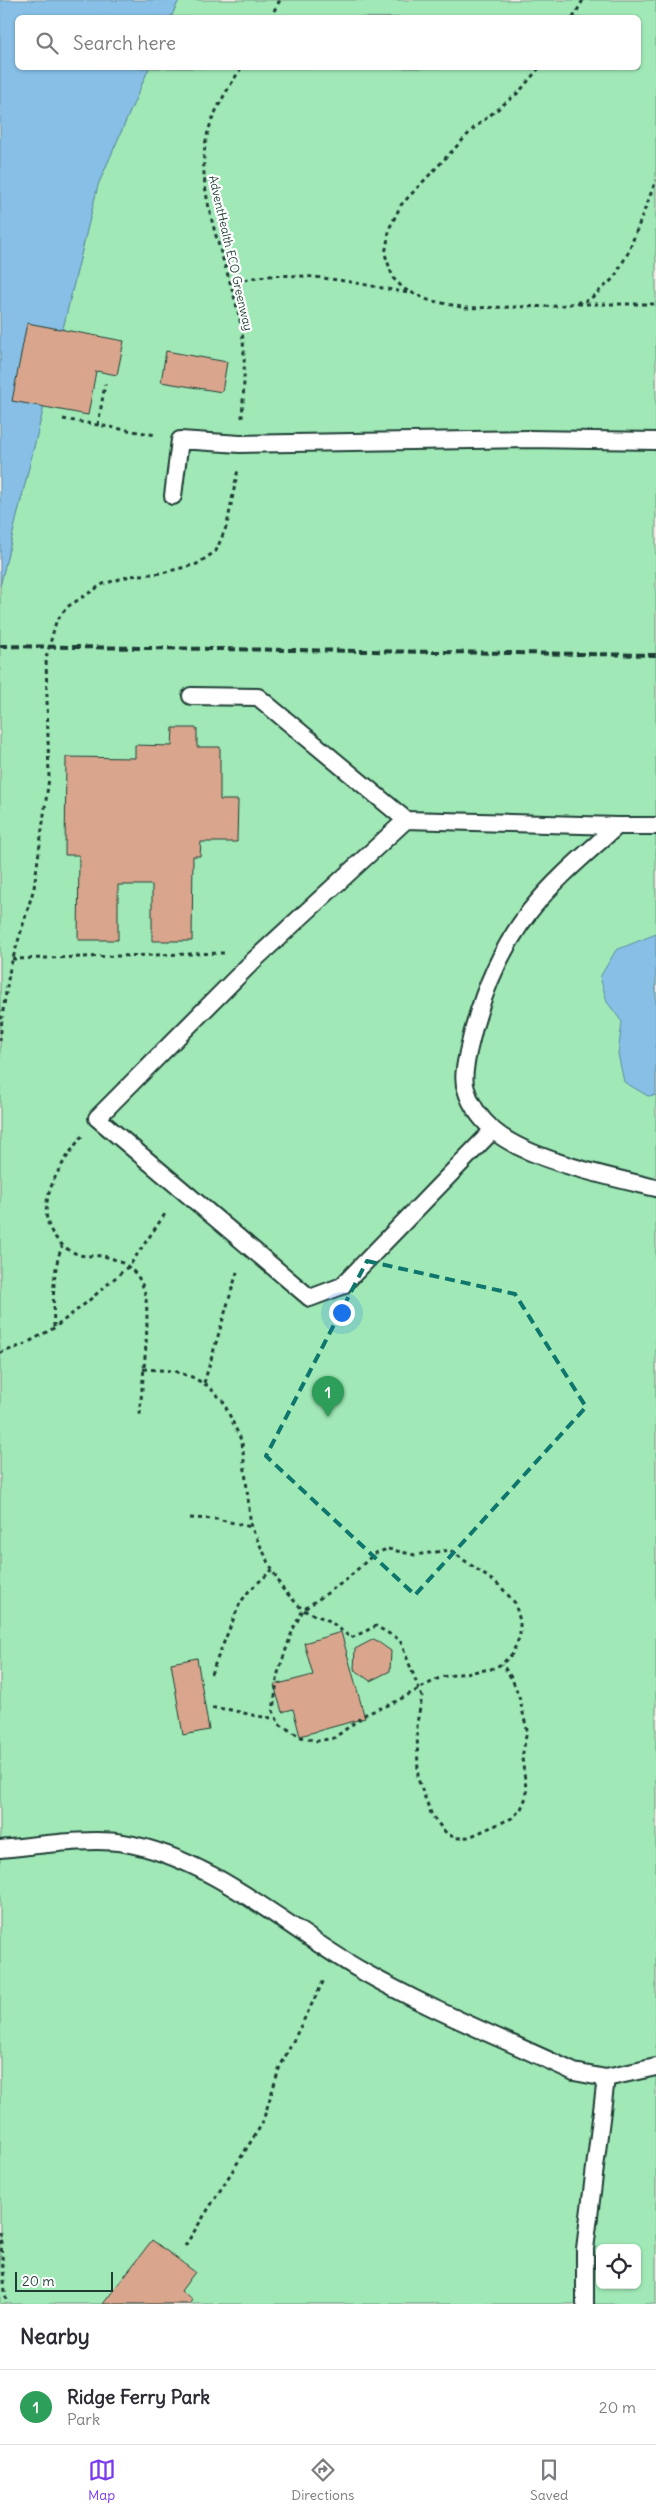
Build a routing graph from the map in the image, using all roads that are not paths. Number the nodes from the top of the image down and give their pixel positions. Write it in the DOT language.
graph roads {
  1 [pos="656,441"];
  2 [pos="173,496"];
  3 [pos="191,696"];
  4 [pos="406,820"];
  5 [pos="617,826"];
  6 [pos="656,826"];
  7 [pos="493,1130"];
  8 [pos="656,1188"];
  9 [pos="0,1850"];
  10 [pos="656,2067"];
  11 [pos="606,2078"];
  12 [pos="585,2304"];
  1 -- 2 [label="lane"];
  3 -- 4 [label="lane"];
  4 -- 5 [label="lane"];
  4 -- 7 [label="lane"];
  5 -- 6 [label="lane"];
  5 -- 7 [label="lane"];
  7 -- 8 [label="lane"];
  9 -- 11 [label="lane"];
  10 -- 11 [label="lane"];
  11 -- 12 [label="lane"];
}
